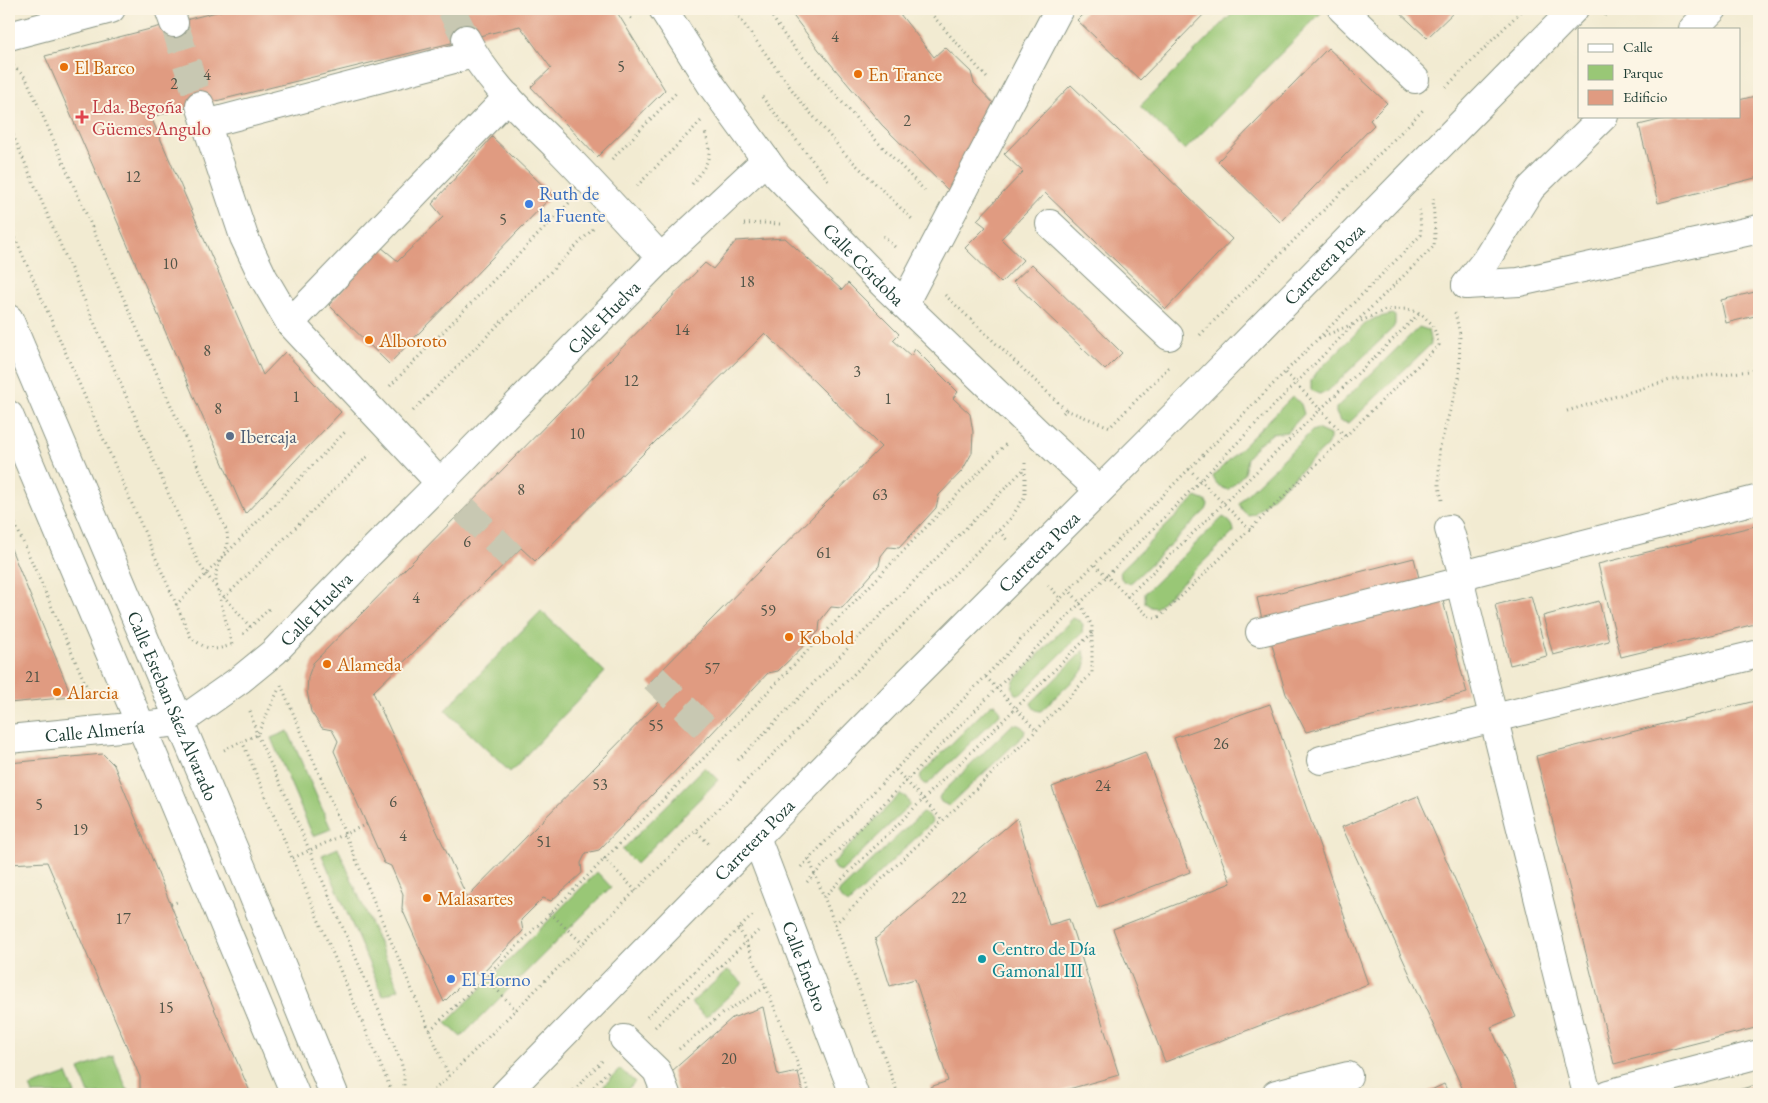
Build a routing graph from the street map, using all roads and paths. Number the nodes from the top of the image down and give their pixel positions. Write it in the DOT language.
graph roads {
  1 [pos="112,9"];
  2 [pos="663,9"];
  3 [pos="733,9"];
  4 [pos="767,9"];
  5 [pos="927,9"];
  6 [pos="1059,9"];
  7 [pos="1342,9"];
  8 [pos="1523,9"];
  9 [pos="1574,9"];
  10 [pos="1713,9"];
  11 [pos="1693,28"];
  12 [pos="9,36"];
  13 [pos="9,59"];
  14 [pos="1415,79"];
  15 [pos="678,91"];
  16 [pos="1441,91"];
  17 [pos="508,97"];
  18 [pos="1009,104"];
  19 [pos="1429,104"];
  20 [pos="1602,118"];
  21 [pos="701,121"];
  22 [pos="9,126"];
  23 [pos="766,160"];
  24 [pos="590,181"];
  25 [pos="1434,191"];
  26 [pos="1420,205"];
  27 [pos="615,208"];
  28 [pos="950,217"];
  29 [pos="1050,224"];
  30 [pos="738,226"];
  31 [pos="789,228"];
  32 [pos="1759,229"];
  33 [pos="937,242"];
  34 [pos="662,258"];
  35 [pos="904,304"];
  36 [pos="1454,309"];
  37 [pos="1420,313"];
  38 [pos="9,319"];
  39 [pos="290,323"];
  40 [pos="1355,323"];
  41 [pos="1169,336"];
  42 [pos="1198,337"];
  43 [pos="1318,338"];
  44 [pos="1171,365"];
  45 [pos="1759,370"];
  46 [pos="1286,373"];
  47 [pos="1296,384"];
  48 [pos="369,407"];
  49 [pos="1066,410"];
  50 [pos="1320,410"];
  51 [pos="1566,411"];
  52 [pos="9,415"];
  53 [pos="392,432"];
  54 [pos="1346,437"];
  55 [pos="1006,443"];
  56 [pos="1025,461"];
  57 [pos="1025,468"];
  58 [pos="1190,469"];
  59 [pos="1201,481"];
  60 [pos="440,483"];
  61 [pos="1099,490"];
  62 [pos="1759,499"];
  63 [pos="1224,503"];
  64 [pos="9,510"];
  65 [pos="1449,529"];
  66 [pos="1250,530"];
  67 [pos="221,559"];
  68 [pos="1095,565"];
  69 [pos="206,574"];
  70 [pos="1106,576"];
  71 [pos="1462,578"];
  72 [pos="218,588"];
  73 [pos="1069,590"];
  74 [pos="1127,597"];
  75 [pos="224,598"];
  76 [pos="1080,603"];
  77 [pos="176,605"];
  78 [pos="250,628"];
  79 [pos="1260,632"];
  80 [pos="1092,633"];
  81 [pos="231,644"];
  82 [pos="1759,654"];
  83 [pos="986,676"];
  84 [pos="998,688"];
  85 [pos="1016,709"];
  86 [pos="1493,718"];
  87 [pos="180,722"];
  88 [pos="141,726"];
  89 [pos="93,730"];
  90 [pos="1036,730"];
  91 [pos="257,735"];
  92 [pos="9,739"];
  93 [pos="738,760"];
  94 [pos="1321,760"];
  95 [pos="896,770"];
  96 [pos="907,781"];
  97 [pos="924,799"];
  98 [pos="944,821"];
  99 [pos="367,824"];
  100 [pos="345,834"];
  101 [pos="756,837"];
  102 [pos="310,850"];
  103 [pos="293,858"];
  104 [pos="604,858"];
  105 [pos="814,874"];
  106 [pos="636,891"];
  107 [pos="824,897"];
  108 [pos="779,899"];
  109 [pos="171,904"];
  110 [pos="184,910"];
  111 [pos="550,913"];
  112 [pos="835,924"];
  113 [pos="739,928"];
  114 [pos="746,942"];
  115 [pos="583,944"];
  116 [pos="485,978"];
  117 [pos="766,987"];
  118 [pos="516,1010"];
  119 [pos="430,1030"];
  120 [pos="628,1044"];
  121 [pos="678,1050"];
  122 [pos="1759,1054"];
  123 [pos="449,1076"];
  124 [pos="1348,1076"];
  125 [pos="295,1094"];
  126 [pos="334,1094"];
  127 [pos="393,1094"];
  128 [pos="404,1094"];
  129 [pos="430,1094"];
  130 [pos="505,1094"];
  131 [pos="570,1094"];
  132 [pos="587,1094"];
  133 [pos="666,1094"];
  134 [pos="810,1094"];
  135 [pos="854,1094"];
  136 [pos="898,1094"];
  137 [pos="1276,1094"];
  138 [pos="1587,1094"];
  139 [pos="1608,1094"];
  1 -- 12 [label="street"];
  2 -- 23 [label="street, Calle Córdoba"];
  3 -- 33 [label="path"];
  4 -- 28 [label="path"];
  5 -- 18 [label="path"];
  6 -- 18 [label="street"];
  7 -- 14 [label="street"];
  8 -- 16 [label="path"];
  9 -- 61 [label="street, Carretera Poza"];
  10 -- 11 [label="street"];
  13 -- 67 [label="path"];
  15 -- 24 [label="path"];
  17 -- 24 [label="street"];
  17 -- 39 [label="street"];
  17 -- 39 [label="street"];
  18 -- 28 [label="street"];
  19 -- 42 [label="path"];
  20 -- 32 [label="street"];
  21 -- 27 [label="path"];
  22 -- 69 [label="path"];
  23 -- 34 [label="street, Calle Huelva"];
  23 -- 35 [label="street, Calle Córdoba"];
  24 -- 27 [label="street"];
  24 -- 48 [label="path"];
  25 -- 40 [label="path"];
  26 -- 43 [label="path"];
  27 -- 34 [label="street"];
  27 -- 53 [label="path"];
  28 -- 33 [label="street"];
  29 -- 41 [label="street"];
  30 -- 31 [label="path"];
  33 -- 35 [label="street"];
  34 -- 60 [label="street, Calle Huelva"];
  35 -- 61 [label="street, Calle Córdoba"];
  36 -- 65 [label="path"];
  37 -- 40 [label="path"];
  37 -- 50 [label="path"];
  37 -- 54 [label="path"];
  38 -- 87 [label="street, Calle Esteban Sáez Alvarado"];
  39 -- 48 [label="street"];
  40 -- 43 [label="path"];
  40 -- 47 [label="path"];
  43 -- 46 [label="path"];
  44 -- 49 [label="path"];
  45 -- 51 [label="path"];
  46 -- 47 [label="path"];
  46 -- 58 [label="path"];
  47 -- 50 [label="path"];
  47 -- 59 [label="path"];
  48 -- 53 [label="street"];
  48 -- 67 [label="path"];
  50 -- 54 [label="path"];
  50 -- 63 [label="path"];
  52 -- 88 [label="street, Calle Esteban Sáez Alvarado"];
  53 -- 60 [label="street"];
  53 -- 75 [label="path"];
  54 -- 66 [label="path"];
  55 -- 104 [label="path"];
  56 -- 57 [label="path"];
  57 -- 93 [label="path"];
  57 -- 106 [label="path"];
  58 -- 59 [label="path"];
  58 -- 68 [label="path"];
  59 -- 63 [label="path"];
  59 -- 70 [label="path"];
  60 -- 87 [label="street, Calle Huelva"];
  61 -- 101 [label="street, Carretera Poza"];
  62 -- 71 [label="street"];
  63 -- 66 [label="path"];
  63 -- 74 [label="path"];
  64 -- 89 [label="path"];
  65 -- 71 [label="street"];
  66 -- 74 [label="path"];
  67 -- 69 [label="path"];
  67 -- 72 [label="path"];
  68 -- 70 [label="path"];
  68 -- 73 [label="path"];
  69 -- 72 [label="path"];
  69 -- 77 [label="path"];
  70 -- 74 [label="path"];
  70 -- 76 [label="path"];
  71 -- 79 [label="street"];
  71 -- 86 [label="street"];
  72 -- 75 [label="path"];
  72 -- 81 [label="path"];
  73 -- 76 [label="path"];
  73 -- 83 [label="path"];
  75 -- 78 [label="path"];
  76 -- 80 [label="path"];
  76 -- 84 [label="path"];
  80 -- 85 [label="path"];
  80 -- 90 [label="path"];
  82 -- 86 [label="street"];
  83 -- 84 [label="path"];
  83 -- 95 [label="path"];
  84 -- 85 [label="path"];
  84 -- 96 [label="path"];
  85 -- 90 [label="path"];
  85 -- 97 [label="path"];
  86 -- 94 [label="street"];
  86 -- 138 [label="street"];
  87 -- 88 [label="street, Calle Almería"];
  87 -- 126 [label="street, Calle Esteban Sáez Alvarado"];
  88 -- 89 [label="street, Calle Almería"];
  88 -- 125 [label="street, Calle Esteban Sáez Alvarado"];
  89 -- 92 [label="street, Calle Almería"];
  90 -- 98 [label="path"];
  91 -- 100 [label="path"];
  91 -- 102 [label="path"];
  91 -- 103 [label="path"];
  95 -- 96 [label="path"];
  95 -- 105 [label="path"];
  96 -- 97 [label="path"];
  96 -- 105 [label="path"];
  97 -- 98 [label="path"];
  97 -- 107 [label="path"];
  98 -- 112 [label="path"];
  99 -- 100 [label="path"];
  100 -- 102 [label="path"];
  100 -- 119 [label="path"];
  101 -- 108 [label="street, Calle Enebro"];
  101 -- 130 [label="street, Carretera Poza"];
  102 -- 103 [label="path"];
  102 -- 128 [label="path"];
  103 -- 127 [label="path"];
  104 -- 106 [label="path"];
  104 -- 111 [label="path"];
  105 -- 107 [label="path"];
  105 -- 108 [label="path"];
  106 -- 115 [label="path"];
  107 -- 112 [label="path"];
  108 -- 113 [label="path"];
  108 -- 114 [label="path"];
  108 -- 135 [label="street, Calle Enebro"];
  109 -- 110 [label="path"];
  111 -- 115 [label="path"];
  111 -- 116 [label="path"];
  112 -- 136 [label="path"];
  113 -- 114 [label="path"];
  113 -- 120 [label="path"];
  114 -- 117 [label="path"];
  114 -- 120 [label="path"];
  115 -- 118 [label="path"];
  116 -- 118 [label="path"];
  116 -- 119 [label="path"];
  117 -- 121 [label="path"];
  117 -- 134 [label="path"];
  118 -- 123 [label="path"];
  119 -- 123 [label="path"];
  120 -- 131 [label="path"];
  120 -- 132 [label="path"];
  120 -- 133 [label="street"];
  122 -- 139 [label="street"];
  123 -- 129 [label="path"];
  124 -- 137 [label="street"];
}
